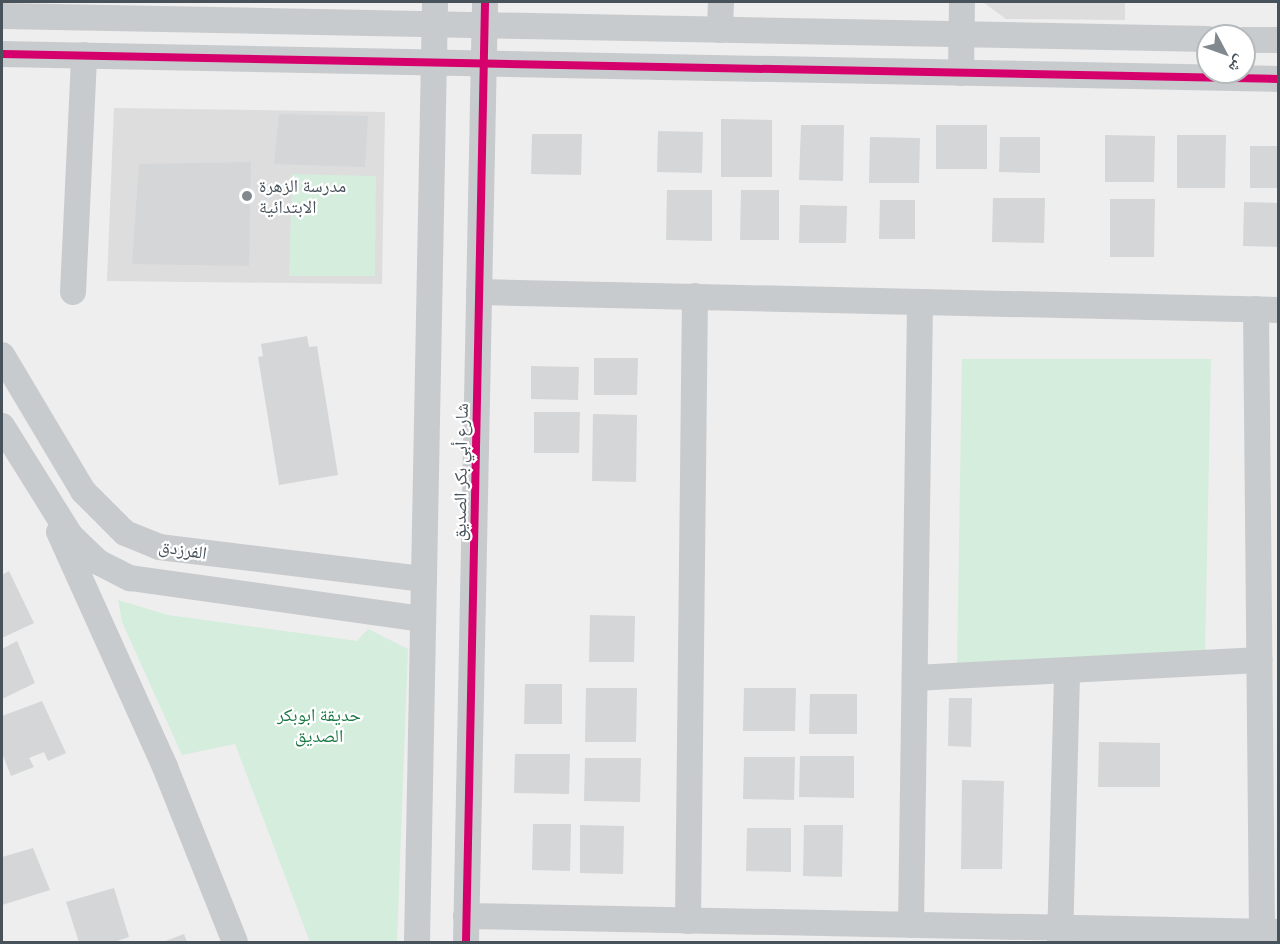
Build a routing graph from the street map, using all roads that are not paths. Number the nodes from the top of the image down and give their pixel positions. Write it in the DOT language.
graph roads {
  1 [pos="721,2"];
  2 [pos="962,2"];
  3 [pos="434,13"];
  4 [pos="484,13"];
  5 [pos="2,16"];
  6 [pos="720,30"];
  7 [pos="962,34"];
  8 [pos="1196,39"];
  9 [pos="1256,40"];
  10 [pos="1278,40"];
  11 [pos="2,54"];
  12 [pos="84,56"];
  13 [pos="433,62"];
  14 [pos="483,64"];
  15 [pos="962,73"];
  16 [pos="1278,79"];
  17 [pos="72,292"];
  18 [pos="479,292"];
  19 [pos="695,296"];
  20 [pos="920,302"];
  21 [pos="1267,310"];
  22 [pos="2,355"];
  23 [pos="2,426"];
  24 [pos="42,494"];
  25 [pos="424,579"];
  26 [pos="423,619"];
  27 [pos="1260,660"];
  28 [pos="1067,670"];
  29 [pos="915,678"];
  30 [pos="466,916"];
  31 [pos="688,921"];
  32 [pos="911,925"];
  33 [pos="1270,932"];
  34 [pos="1060,935"];
  35 [pos="235,942"];
  36 [pos="417,942"];
  37 [pos="466,942"];
  1 -- 6 [label="street"];
  2 -- 7 [label="street"];
  3 -- 4 [label="street"];
  3 -- 5 [label="street"];
  3 -- 13 [label="street, شارع أبي بكر الصديق"];
  4 -- 6 [label="street"];
  4 -- 14 [label="street, شارع أبي بكر الصديق"];
  6 -- 7 [label="street"];
  7 -- 8 [label="street"];
  7 -- 15 [label="street"];
  9 -- 10 [label="street"];
  11 -- 12 [label="street"];
  12 -- 13 [label="street"];
  12 -- 17 [label="street"];
  13 -- 14 [label="street"];
  13 -- 25 [label="street, شارع أبي بكر الصديق"];
  14 -- 15 [label="street"];
  14 -- 18 [label="street, شارع أبي بكر الصديق"];
  15 -- 16 [label="street"];
  18 -- 19 [label="street"];
  18 -- 30 [label="street, شارع أبي بكر الصديق"];
  19 -- 20 [label="street"];
  19 -- 31 [label="street"];
  20 -- 21 [label="street"];
  20 -- 29 [label="street"];
  21 -- 27 [label="street"];
  22 -- 25 [label="street, الفرزدق"];
  23 -- 24 [label="street, الفرزدق"];
  24 -- 26 [label="street, الفرزدق"];
  24 -- 35 [label="street, الفرزدق"];
  25 -- 26 [label="street, شارع أبي بكر الصديق"];
  26 -- 36 [label="street, شارع أبي بكر الصديق"];
  27 -- 28 [label="street"];
  27 -- 33 [label="street"];
  28 -- 29 [label="street"];
  28 -- 34 [label="street"];
  29 -- 32 [label="street"];
  30 -- 31 [label="street"];
  30 -- 37 [label="street, شارع أبي بكر الصديق"];
  31 -- 32 [label="street"];
  32 -- 34 [label="street"];
  33 -- 34 [label="street"];
}
